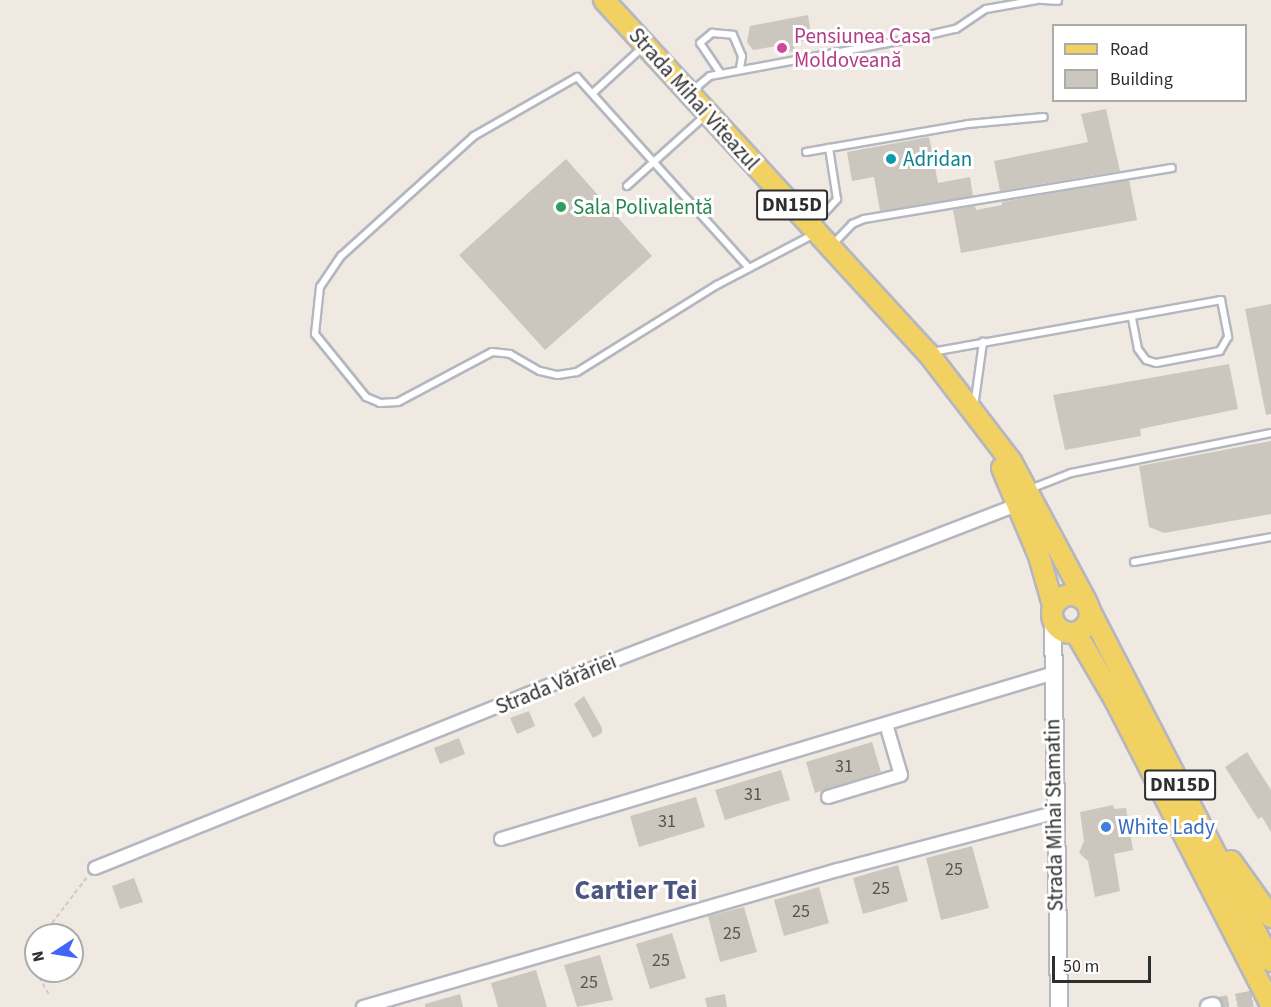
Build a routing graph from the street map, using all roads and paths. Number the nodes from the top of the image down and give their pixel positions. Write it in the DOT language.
graph roads {
  1 [pos="604,0"];
  2 [pos="1039,0"];
  3 [pos="1058,1"];
  4 [pos="645,45"];
  5 [pos="740,69"];
  6 [pos="721,74"];
  7 [pos="594,92"];
  8 [pos="689,94"];
  9 [pos="707,114"];
  10 [pos="1044,117"];
  11 [pos="829,148"];
  12 [pos="806,152"];
  13 [pos="654,161"];
  14 [pos="1172,168"];
  15 [pos="627,186"];
  16 [pos="820,235"];
  17 [pos="749,268"];
  18 [pos="1132,316"];
  19 [pos="983,342"];
  20 [pos="928,353"];
  21 [pos="975,412"];
  22 [pos="1271,433"];
  23 [pos="1024,497"];
  24 [pos="1271,537"];
  25 [pos="1134,562"];
  26 [pos="1088,606"];
  27 [pos="1053,614"];
  28 [pos="1076,633"];
  29 [pos="1051,674"];
  30 [pos="886,724"];
  31 [pos="828,797"];
  32 [pos="1194,812"];
  33 [pos="1053,813"];
  34 [pos="501,839"];
  35 [pos="95,868"];
  36 [pos="1271,917"];
  37 [pos="52,923"];
  38 [pos="1271,961"];
  39 [pos="42,983"];
  40 [pos="48,995"];
  41 [pos="1271,1005"];
  42 [pos="363,1007"];
  43 [pos="1059,1007"];
  1 -- 4 [label="main road, Strada Mihai Viteazul / DN15D"];
  2 -- 3 [label="lane"];
  2 -- 5 [label="lane"];
  4 -- 7 [label="lane"];
  4 -- 8 [label="main road, Strada Mihai Viteazul / DN15D"];
  5 -- 6 [label="lane"];
  5 -- 6 [label="lane"];
  6 -- 8 [label="lane"];
  7 -- 13 [label="lane"];
  7 -- 17 [label="lane"];
  8 -- 9 [label="main road, Strada Mihai Viteazul / DN15D"];
  9 -- 13 [label="lane"];
  9 -- 16 [label="main road, Strada Mihai Viteazul / DN15D"];
  10 -- 11 [label="lane"];
  11 -- 12 [label="lane"];
  11 -- 16 [label="lane"];
  13 -- 15 [label="lane"];
  13 -- 17 [label="lane"];
  14 -- 16 [label="lane"];
  16 -- 17 [label="lane"];
  16 -- 20 [label="main road, Strada Mihai Viteazul / DN15D"];
  18 -- 18 [label="lane"];
  18 -- 19 [label="lane"];
  19 -- 20 [label="lane"];
  19 -- 21 [label="lane"];
  20 -- 21 [label="main road, Strada Mihai Viteazul / DN15D"];
  21 -- 23 [label="main road, Strada Mihai Viteazul / DN15D"];
  22 -- 23 [label="lane"];
  23 -- 26 [label="main road, Strada Mihai Viteazul / DN15D"];
  23 -- 27 [label="main road, Strada Mihai Viteazul / DN15D"];
  23 -- 35 [label="street, Strada Vărăriei"];
  24 -- 25 [label="lane"];
  26 -- 27 [label="main road"];
  26 -- 28 [label="main road"];
  26 -- 32 [label="main road, Strada Mihai Viteazul / DN15D"];
  27 -- 28 [label="main road"];
  27 -- 29 [label="street, Strada Mihai Stamatin"];
  28 -- 41 [label="main road, DN15D"];
  29 -- 30 [label="street"];
  29 -- 33 [label="street, Strada Mihai Stamatin"];
  30 -- 31 [label="street"];
  30 -- 34 [label="street"];
  32 -- 36 [label="main road"];
  32 -- 38 [label="main road, Strada Mihai Viteazul / DN15D"];
  33 -- 42 [label="street"];
  33 -- 43 [label="street, Strada Mihai Stamatin"];
  35 -- 37 [label="path"];
  39 -- 40 [label="path"];
}
